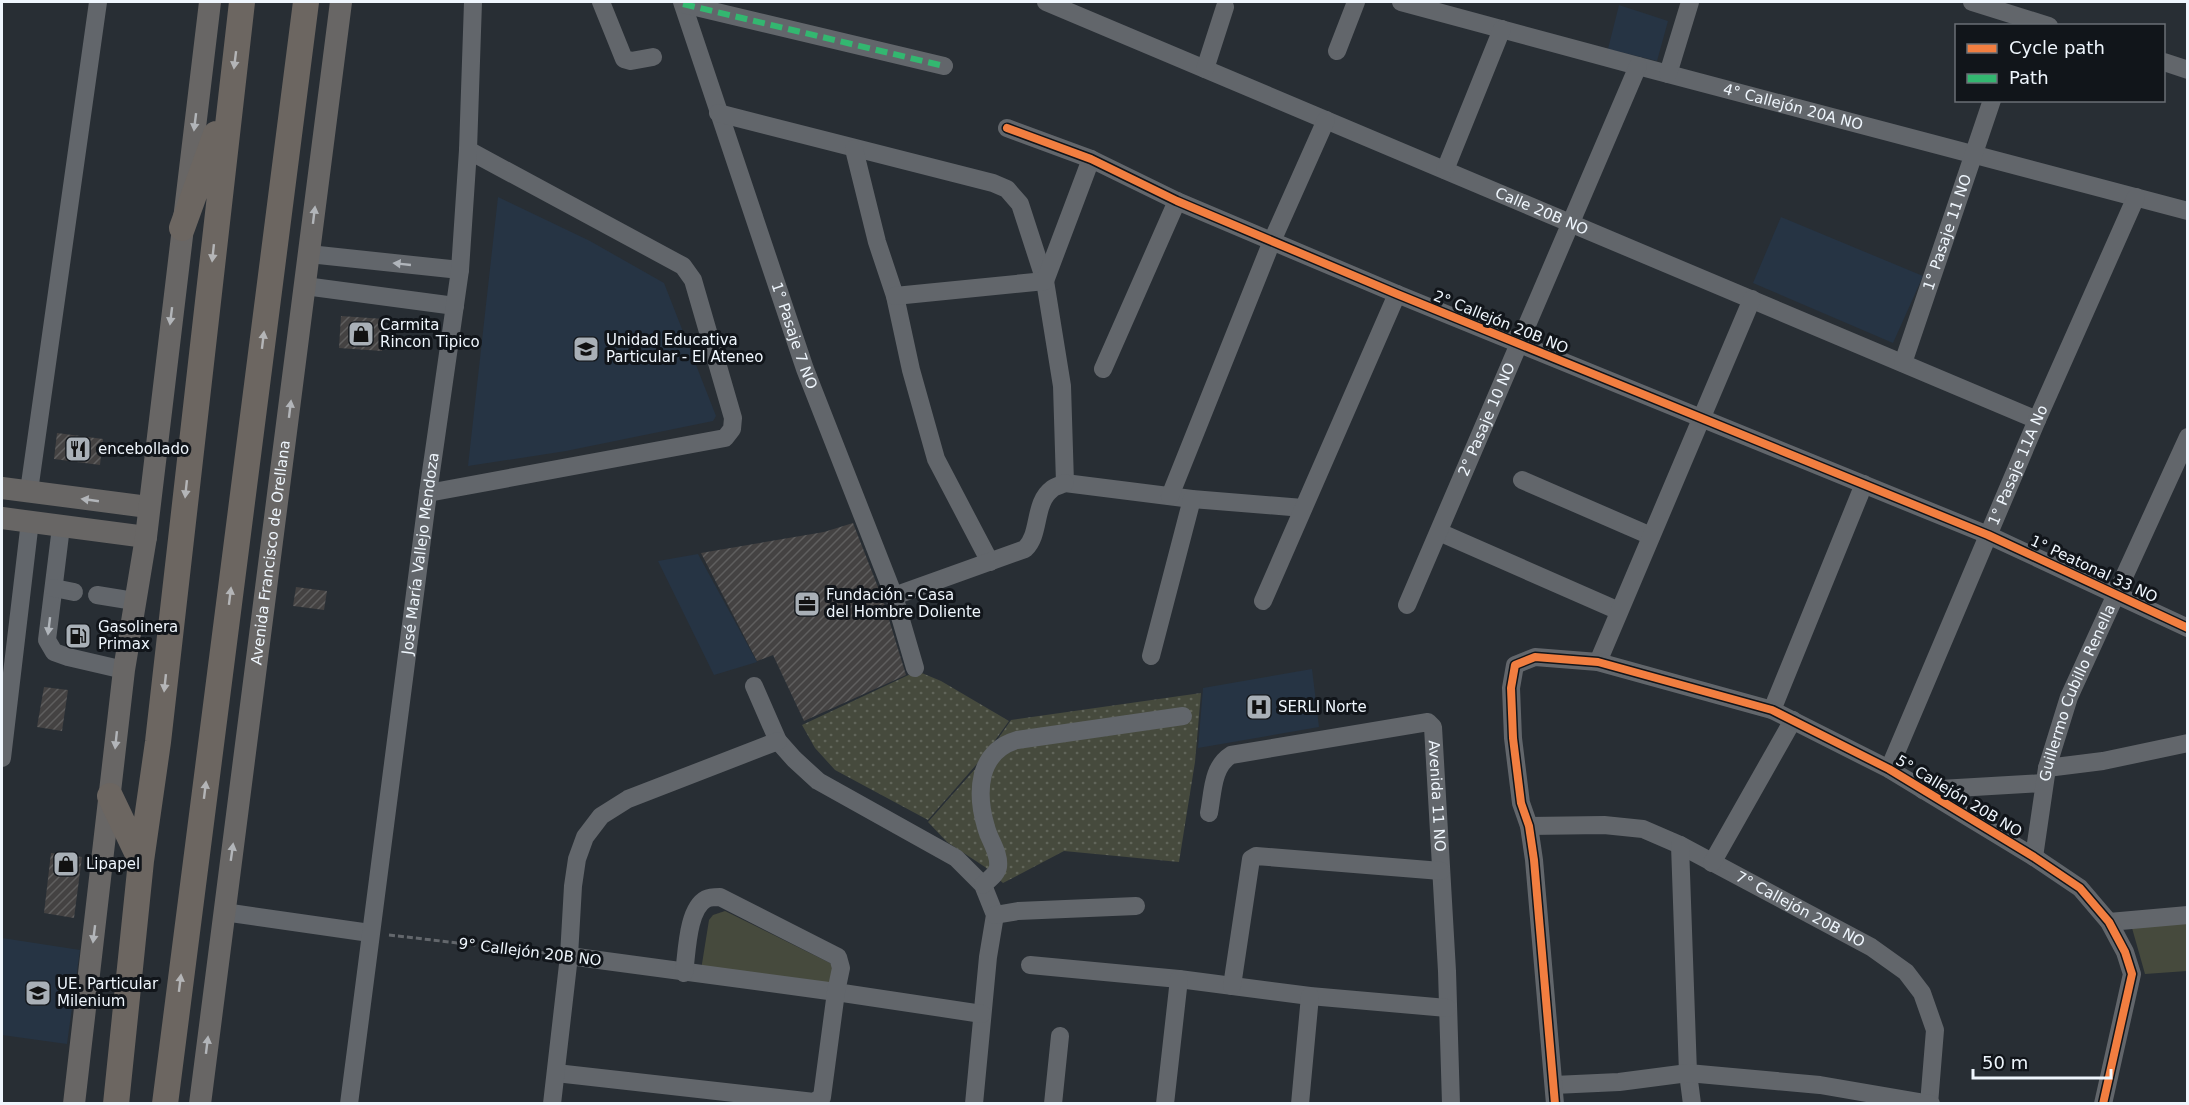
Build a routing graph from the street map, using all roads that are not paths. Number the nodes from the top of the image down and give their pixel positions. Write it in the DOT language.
graph roads {
  1 [pos="98,2"];
  2 [pos="210,2"];
  3 [pos="242,2"];
  4 [pos="306,2"];
  5 [pos="341,2"];
  6 [pos="473,2"];
  7 [pos="602,2"];
  8 [pos="1046,2"];
  9 [pos="1356,2"];
  10 [pos="1401,2"];
  11 [pos="1690,2"];
  12 [pos="1972,2"];
  13 [pos="682,3"];
  14 [pos="1225,7"];
  15 [pos="1084,9"];
  16 [pos="2021,14"];
  17 [pos="2044,24"];
  18 [pos="1502,29"];
  19 [pos="1337,51"];
  20 [pos="653,57"];
  21 [pos="2165,63"];
  22 [pos="944,66"];
  23 [pos="1638,66"];
  24 [pos="1205,69"];
  25 [pos="2187,70"];
  26 [pos="1668,74"];
  27 [pos="231,91"];
  28 [pos="1991,102"];
  29 [pos="718,113"];
  30 [pos="1326,120"];
  31 [pos="1007,128"];
  32 [pos="854,149"];
  33 [pos="468,150"];
  34 [pos="1974,154"];
  35 [pos="1091,159"];
  36 [pos="1444,170"];
  37 [pos="2136,197"];
  38 [pos="1177,201"];
  39 [pos="2187,211"];
  40 [pos="1571,223"];
  41 [pos="182,228"];
  42 [pos="1272,241"];
  43 [pos="309,254"];
  44 [pos="460,270"];
  45 [pos="1045,281"];
  46 [pos="305,286"];
  47 [pos="1397,294"];
  48 [pos="895,296"];
  49 [pos="1752,299"];
  50 [pos="455,306"];
  51 [pos="1519,344"];
  52 [pos="1903,363"];
  53 [pos="1103,369"];
  54 [pos="1701,418"];
  55 [pos="2037,420"];
  56 [pos="2187,436"];
  57 [pos="1522,480"];
  58 [pos="1065,483"];
  59 [pos="1864,484"];
  60 [pos="2,488"];
  61 [pos="29,491"];
  62 [pos="428,493"];
  63 [pos="1170,496"];
  64 [pos="1192,499"];
  65 [pos="148,507"];
  66 [pos="1303,508"];
  67 [pos="2,518"];
  68 [pos="30,521"];
  69 [pos="61,527"];
  70 [pos="1439,532"];
  71 [pos="1988,535"];
  72 [pos="146,537"];
  73 [pos="1651,537"];
  74 [pos="990,562"];
  75 [pos="54,588"];
  76 [pos="74,592"];
  77 [pos="97,595"];
  78 [pos="2116,595"];
  79 [pos="894,596"];
  80 [pos="134,601"];
  81 [pos="1263,601"];
  82 [pos="1407,606"];
  83 [pos="1619,611"];
  84 [pos="2187,628"];
  85 [pos="1151,656"];
  86 [pos="1598,662"];
  87 [pos="915,668"];
  88 [pos="124,670"];
  89 [pos="754,686"];
  90 [pos="1772,710"];
  91 [pos="1183,716"];
  92 [pos="1793,720"];
  93 [pos="778,741"];
  94 [pos="2187,743"];
  95 [pos="2,758"];
  96 [pos="1889,770"];
  97 [pos="2045,776"];
  98 [pos="1923,790"];
  99 [pos="110,796"];
  100 [pos="1209,813"];
  101 [pos="1529,826"];
  102 [pos="1680,845"];
  103 [pos="2034,857"];
  104 [pos="141,861"];
  105 [pos="1712,863"];
  106 [pos="1441,871"];
  107 [pos="983,885"];
  108 [pos="1136,906"];
  109 [pos="224,912"];
  110 [pos="995,915"];
  111 [pos="2187,915"];
  112 [pos="2109,922"];
  113 [pos="370,933"];
  114 [pos="569,956"];
  115 [pos="1030,964"];
  116 [pos="684,973"];
  117 [pos="1179,979"];
  118 [pos="1232,986"];
  119 [pos="836,992"];
  120 [pos="1310,996"];
  121 [pos="1447,1008"];
  122 [pos="982,1014"];
  123 [pos="1060,1036"];
  124 [pos="556,1073"];
  125 [pos="1688,1073"];
  126 [pos="1554,1085"];
  127 [pos="1930,1103"];
  128 [pos="74,1104"];
  129 [pos="117,1104"];
  130 [pos="165,1104"];
  131 [pos="200,1104"];
  132 [pos="349,1104"];
  133 [pos="552,1104"];
  134 [pos="974,1104"];
  135 [pos="1053,1104"];
  136 [pos="1165,1104"];
  137 [pos="1300,1104"];
  138 [pos="1451,1104"];
  139 [pos="1555,1104"];
  140 [pos="1692,1104"];
  141 [pos="2103,1104"];
  1 -- 61 [label="street"];
  2 -- 41 [label="main road, one-way"];
  3 -- 27 [label="highway, one-way"];
  130 -- 4 [label="highway, one-way"];
  43 -- 5 [label="main road, Avenida Francisco de Orellana, one-way"];
  6 -- 33 [label="street, José María Vallejo Mendoza"];
  7 -- 20 [label="street"];
  8 -- 15 [label="street, Calle 20B NO"];
  9 -- 19 [label="street"];
  10 -- 18 [label="street, 4° Callejón 20A NO"];
  11 -- 26 [label="street"];
  12 -- 16 [label="street"];
  13 -- 22 [label="street"];
  13 -- 29 [label="street, 1° Pasaje 7 NO"];
  14 -- 24 [label="street"];
  15 -- 24 [label="street, Calle 20B NO"];
  16 -- 17 [label="street"];
  18 -- 23 [label="street, 4° Callejón 20A NO"];
  18 -- 36 [label="street"];
  21 -- 25 [label="street"];
  23 -- 26 [label="street, 4° Callejón 20A NO"];
  23 -- 40 [label="street, 2° Pasaje 10 NO"];
  24 -- 30 [label="street, Calle 20B NO"];
  26 -- 34 [label="street, 4° Callejón 20A NO"];
  27 -- 41 [label="highway"];
  27 -- 104 [label="highway, one-way"];
  28 -- 34 [label="street, 1° Pasaje 11 NO"];
  29 -- 32 [label="street"];
  29 -- 79 [label="street, 1° Pasaje 7 NO"];
  30 -- 36 [label="street, Calle 20B NO"];
  30 -- 42 [label="street"];
  31 -- 35 [label="street, 2° Callejón 20B NO"];
  32 -- 45 [label="street"];
  32 -- 48 [label="street"];
  33 -- 44 [label="street, José María Vallejo Mendoza"];
  33 -- 62 [label="street"];
  34 -- 37 [label="street, 4° Callejón 20A NO"];
  34 -- 52 [label="street, 1° Pasaje 11 NO"];
  35 -- 38 [label="street, 2° Callejón 20B NO"];
  35 -- 45 [label="street"];
  36 -- 40 [label="street, Calle 20B NO"];
  37 -- 39 [label="street, 4° Callejón 20A NO"];
  37 -- 55 [label="street, 1° Pasaje 11A No"];
  38 -- 42 [label="street, 2° Callejón 20B NO"];
  38 -- 53 [label="street"];
  40 -- 49 [label="street, Calle 20B NO"];
  40 -- 51 [label="street, 2° Pasaje 10 NO"];
  41 -- 65 [label="main road, one-way"];
  42 -- 47 [label="street, 2° Callejón 20B NO"];
  42 -- 63 [label="street"];
  44 -- 43 [label="street, one-way"];
  43 -- 46 [label="main road, Avenida Francisco de Orellana"];
  44 -- 50 [label="street, José María Vallejo Mendoza"];
  45 -- 48 [label="street"];
  45 -- 58 [label="street"];
  46 -- 50 [label="street"];
  109 -- 46 [label="main road, Avenida Francisco de Orellana, one-way"];
  47 -- 51 [label="street, 2° Callejón 20B NO"];
  47 -- 66 [label="street"];
  48 -- 74 [label="street"];
  49 -- 52 [label="street, Calle 20B NO"];
  49 -- 54 [label="street"];
  50 -- 62 [label="street, José María Vallejo Mendoza"];
  51 -- 54 [label="street, 2° Callejón 20B NO"];
  51 -- 70 [label="street, 2° Pasaje 10 NO"];
  52 -- 55 [label="street, Calle 20B NO"];
  54 -- 59 [label="street, 2° Callejón 20B NO"];
  54 -- 73 [label="street"];
  55 -- 71 [label="street, 1° Pasaje 11A No"];
  56 -- 78 [label="street, Guillermo Cubillo Renella"];
  57 -- 73 [label="street"];
  58 -- 63 [label="street"];
  58 -- 74 [label="street"];
  59 -- 71 [label="street, 2° Callejón 20B NO"];
  59 -- 90 [label="street"];
  60 -- 61 [label="main road"];
  65 -- 61 [label="main road, one-way"];
  62 -- 113 [label="street, José María Vallejo Mendoza"];
  63 -- 64 [label="street"];
  64 -- 66 [label="street"];
  64 -- 85 [label="street"];
  65 -- 72 [label="main road"];
  66 -- 81 [label="street"];
  67 -- 68 [label="main road"];
  68 -- 69 [label="main road"];
  68 -- 95 [label="street"];
  69 -- 72 [label="main road"];
  69 -- 75 [label="street"];
  70 -- 82 [label="street, 2° Pasaje 10 NO"];
  70 -- 83 [label="street"];
  71 -- 78 [label="street, 1° Peatonal 33 NO"];
  71 -- 96 [label="street, 1° Pasaje 11A No"];
  72 -- 80 [label="main road"];
  73 -- 83 [label="street"];
  74 -- 79 [label="street"];
  75 -- 76 [label="street"];
  75 -- 88 [label="street, one-way"];
  77 -- 80 [label="street"];
  78 -- 84 [label="street, 1° Peatonal 33 NO"];
  78 -- 97 [label="street, Guillermo Cubillo Renella"];
  79 -- 87 [label="street, 1° Pasaje 7 NO"];
  80 -- 88 [label="main road"];
  83 -- 86 [label="street"];
  86 -- 90 [label="street, 5° Callejón 20B NO"];
  86 -- 101 [label="street, 5° Callejón 20B NO"];
  88 -- 99 [label="main road, one-way"];
  89 -- 93 [label="street"];
  90 -- 92 [label="street, 5° Callejón 20B NO"];
  91 -- 107 [label="street"];
  92 -- 96 [label="street, 5° Callejón 20B NO"];
  92 -- 105 [label="street"];
  93 -- 107 [label="street"];
  93 -- 114 [label="street"];
  94 -- 97 [label="street"];
  96 -- 98 [label="street, 5° Callejón 20B NO"];
  97 -- 98 [label="street"];
  97 -- 103 [label="street, Guillermo Cubillo Renella"];
  98 -- 103 [label="street, 5° Callejón 20B NO"];
  99 -- 104 [label="highway"];
  99 -- 128 [label="main road, one-way"];
  100 -- 106 [label="street, Avenida 11 NO"];
  101 -- 102 [label="street, 7° Callejón 20B NO"];
  101 -- 126 [label="street"];
  102 -- 105 [label="street, 7° Callejón 20B NO"];
  102 -- 125 [label="street"];
  103 -- 112 [label="street, 5° Callejón 20B NO"];
  104 -- 129 [label="highway"];
  105 -- 127 [label="street, 7° Callejón 20B NO"];
  106 -- 118 [label="street"];
  106 -- 121 [label="street, Avenida 11 NO"];
  107 -- 110 [label="street"];
  108 -- 110 [label="street"];
  109 -- 113 [label="street"];
  131 -- 109 [label="main road, Avenida Francisco de Orellana, one-way"];
  110 -- 122 [label="street"];
  111 -- 112 [label="street"];
  112 -- 141 [label="street, 5° Callejón 20B NO"];
  113 -- 132 [label="street, José María Vallejo Mendoza"];
  114 -- 116 [label="street, 9° Callejón 20B NO"];
  114 -- 124 [label="street"];
  115 -- 117 [label="street"];
  116 -- 119 [label="street, 9° Callejón 20B NO"];
  116 -- 119 [label="street"];
  117 -- 118 [label="street"];
  117 -- 136 [label="street"];
  118 -- 120 [label="street"];
  119 -- 122 [label="street, 9° Callejón 20B NO"];
  119 -- 124 [label="street"];
  120 -- 121 [label="street"];
  120 -- 137 [label="street"];
  121 -- 138 [label="street, Avenida 11 NO"];
  122 -- 134 [label="street"];
  123 -- 135 [label="street"];
  124 -- 133 [label="street"];
  125 -- 126 [label="street"];
  125 -- 127 [label="street"];
  125 -- 140 [label="street"];
  126 -- 139 [label="street"];
}
